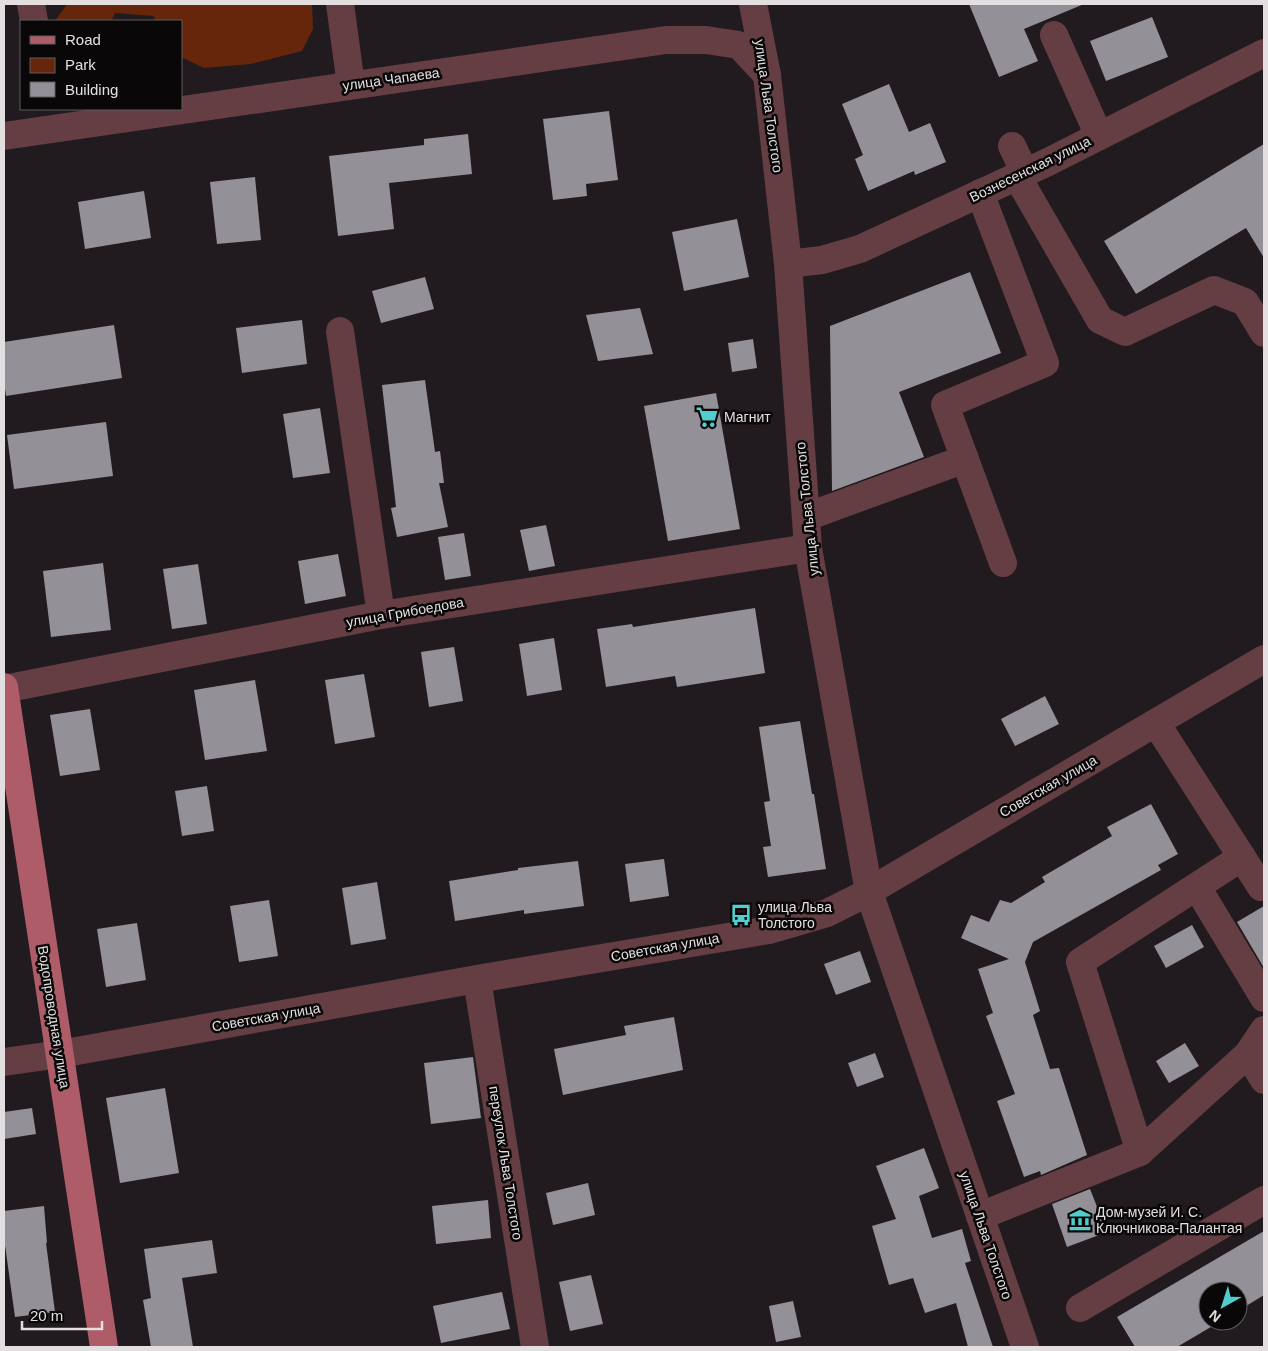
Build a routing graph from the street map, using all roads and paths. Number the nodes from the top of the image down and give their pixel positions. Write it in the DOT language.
graph roads {
  1 [pos="32,4"];
  2 [pos="340,4"];
  3 [pos="754,4"];
  4 [pos="34,20"];
  5 [pos="1054,35"];
  6 [pos="1264,53"];
  7 [pos="767,75"];
  8 [pos="351,85"];
  9 [pos="182,104"];
  10 [pos="130,110"];
  11 [pos="50,119"];
  12 [pos="4,136"];
  13 [pos="1098,136"];
  14 [pos="1012,146"];
  15 [pos="1021,175"];
  16 [pos="980,193"];
  17 [pos="788,264"];
  18 [pos="340,330"];
  19 [pos="1264,333"];
  20 [pos="965,459"];
  21 [pos="806,517"];
  22 [pos="808,548"];
  23 [pos="1002,563"];
  24 [pos="381,615"];
  25 [pos="1264,659"];
  26 [pos="4,689"];
  27 [pos="1156,723"];
  28 [pos="1242,857"];
  29 [pos="1264,885"];
  30 [pos="1197,887"];
  31 [pos="869,892"];
  32 [pos="477,979"];
  33 [pos="1264,998"];
  34 [pos="1264,1030"];
  35 [pos="60,1054"];
  36 [pos="1248,1054"];
  37 [pos="4,1062"];
  38 [pos="1264,1080"];
  39 [pos="1140,1152"];
  40 [pos="1264,1200"];
  41 [pos="980,1216"];
  42 [pos="1080,1308"];
  43 [pos="104,1347"];
  44 [pos="535,1347"];
  45 [pos="1025,1347"];
  1 -- 4 [label="street"];
  2 -- 8 [label="street"];
  3 -- 7 [label="street, улица Льва Толстого"];
  5 -- 13 [label="street"];
  6 -- 13 [label="street, Вознесенская улица"];
  7 -- 8 [label="street, улица Чапаева"];
  7 -- 17 [label="street, улица Льва Толстого"];
  8 -- 9 [label="street, улица Чапаева"];
  10 -- 11 [label="street, улица Чапаева"];
  11 -- 12 [label="street, улица Чапаева"];
  13 -- 15 [label="street, Вознесенская улица"];
  14 -- 15 [label="street"];
  15 -- 16 [label="street, Вознесенская улица"];
  15 -- 19 [label="street"];
  16 -- 17 [label="street, Вознесенская улица"];
  16 -- 20 [label="street"];
  17 -- 21 [label="street, улица Льва Толстого"];
  18 -- 24 [label="street"];
  20 -- 21 [label="street"];
  20 -- 23 [label="street"];
  21 -- 22 [label="street, улица Льва Толстого"];
  22 -- 24 [label="street, улица Грибоедова"];
  22 -- 31 [label="street, улица Льва Толстого"];
  24 -- 26 [label="street, улица Грибоедова"];
  25 -- 27 [label="street, Советская улица"];
  26 -- 35 [label="main road, Водопроводная улица"];
  27 -- 28 [label="street"];
  27 -- 31 [label="street, Советская улица"];
  28 -- 29 [label="street"];
  28 -- 30 [label="street"];
  30 -- 33 [label="street"];
  30 -- 39 [label="street"];
  31 -- 32 [label="street, Советская улица"];
  31 -- 41 [label="street, улица Льва Толстого"];
  32 -- 35 [label="street, Советская улица"];
  32 -- 44 [label="street, переулок Льва Толстого"];
  34 -- 36 [label="street"];
  35 -- 37 [label="street, Советская улица"];
  35 -- 43 [label="main road, Водопроводная улица"];
  36 -- 38 [label="street"];
  36 -- 39 [label="street"];
  39 -- 41 [label="street"];
  40 -- 42 [label="street"];
  41 -- 45 [label="street, улица Льва Толстого"];
}
